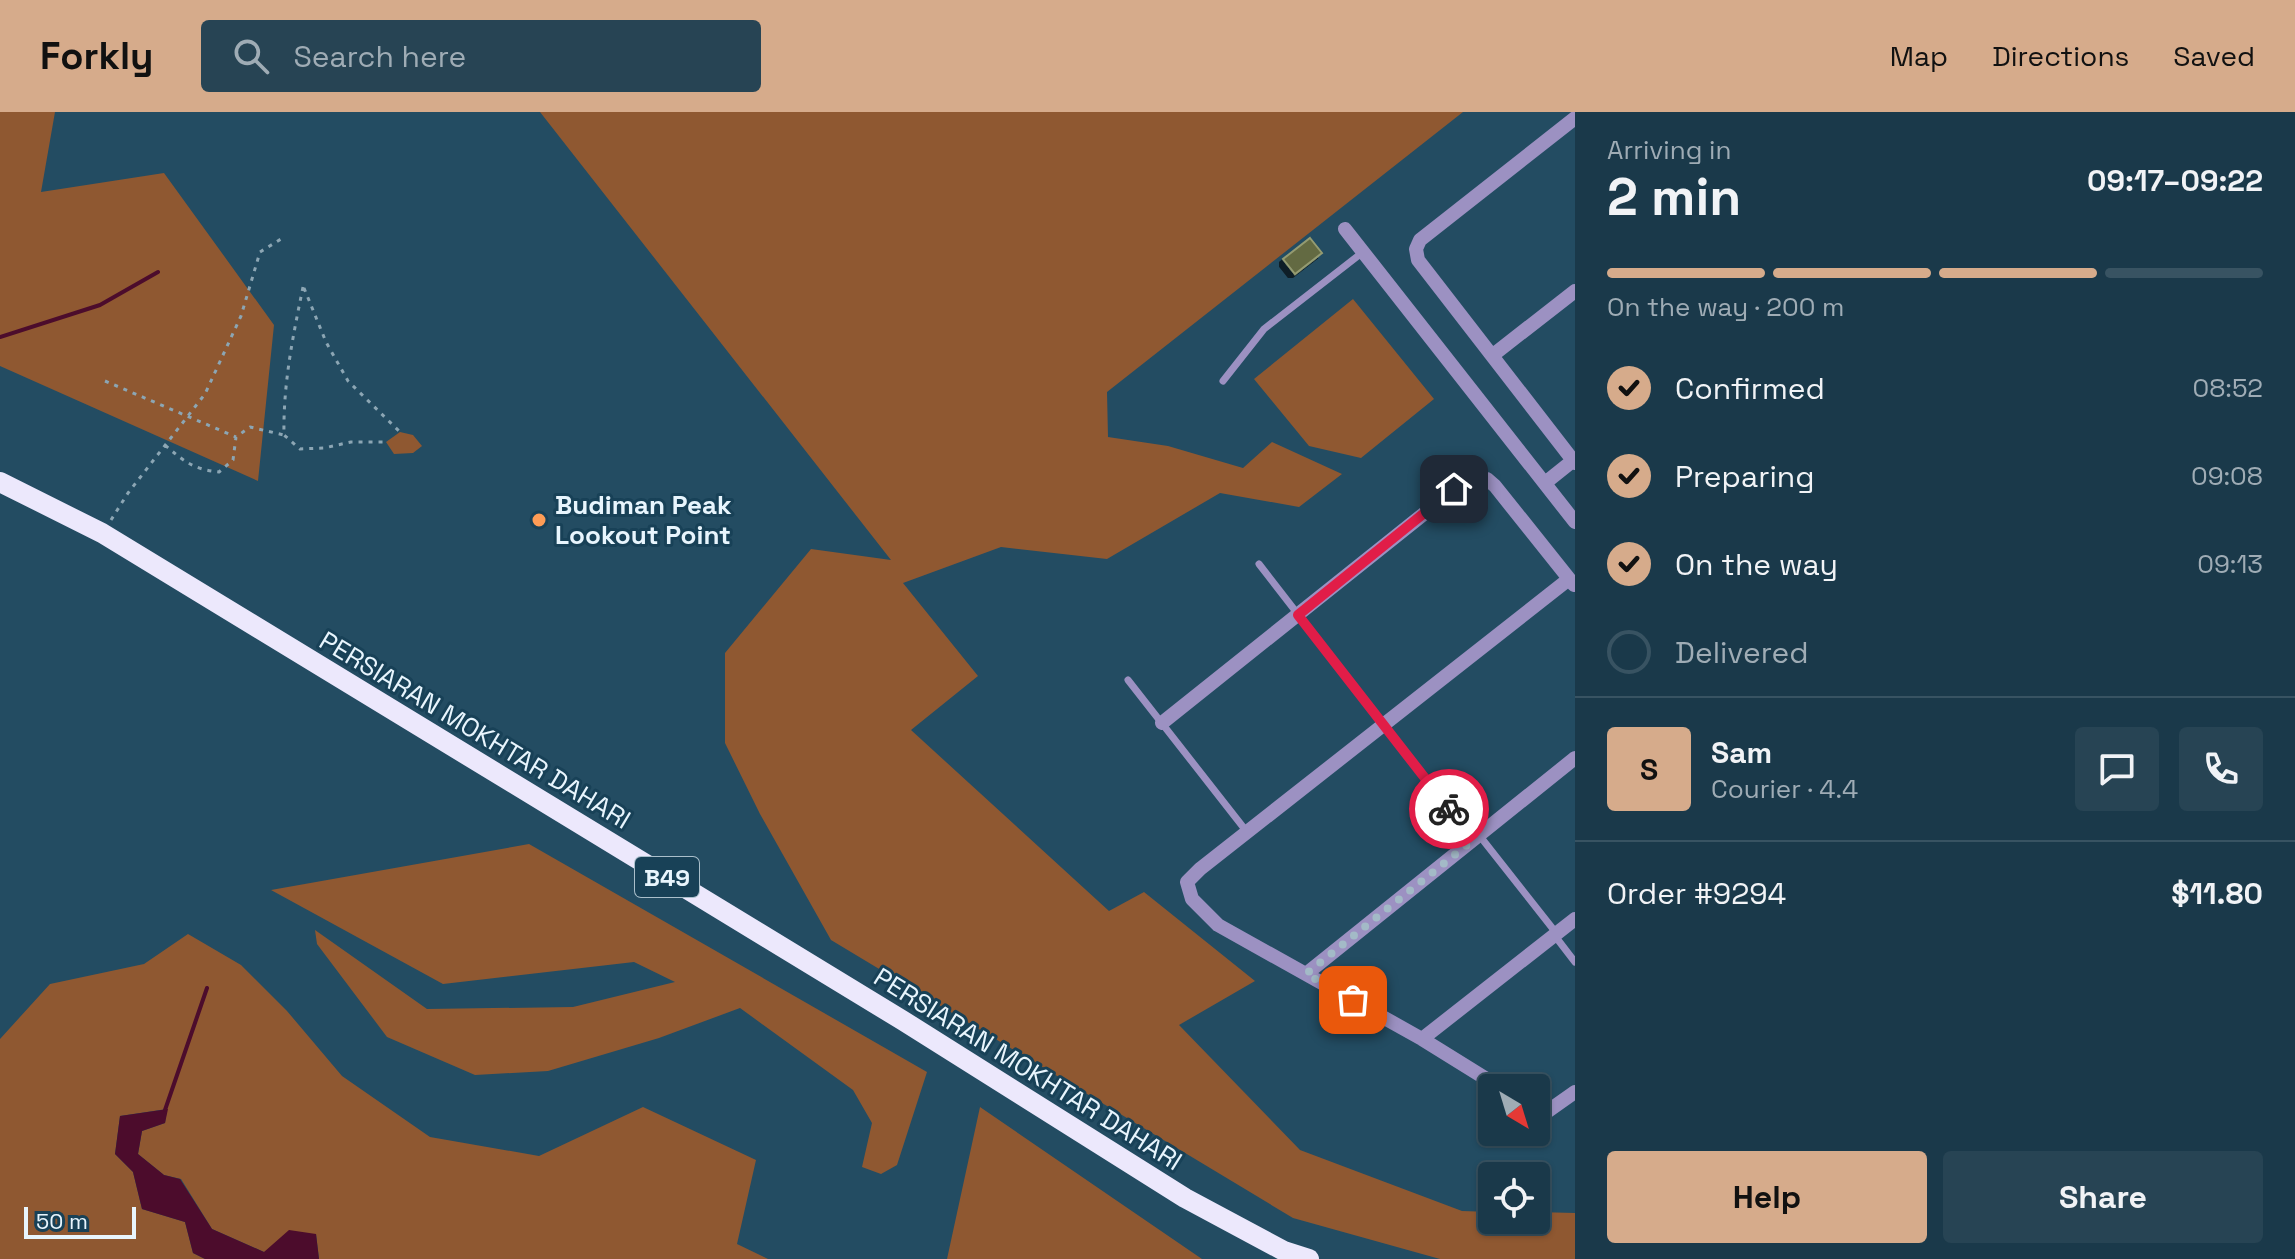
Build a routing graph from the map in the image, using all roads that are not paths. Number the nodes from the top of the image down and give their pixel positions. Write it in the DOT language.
graph roads {
  1 [pos="1575,118"];
  2 [pos="1345,229"];
  3 [pos="1363,252"];
  4 [pos="1575,291"];
  5 [pos="1493,355"];
  6 [pos="1223,381"];
  7 [pos="1574,461"];
  8 [pos="0,474"];
  9 [pos="0,482"];
  10 [pos="1545,483"];
  11 [pos="24,493"];
  12 [pos="1575,522"];
  13 [pos="1259,564"];
  14 [pos="1572,583"];
  15 [pos="1298,615"];
  16 [pos="1128,680"];
  17 [pos="1162,723"];
  18 [pos="1384,725"];
  19 [pos="1575,758"];
  20 [pos="1247,832"];
  21 [pos="1476,837"];
  22 [pos="1575,919"];
  23 [pos="1556,935"];
  24 [pos="1575,962"];
  25 [pos="1306,974"];
  26 [pos="1422,1039"];
  27 [pos="1478,1074"];
  28 [pos="1575,1092"];
  29 [pos="1550,1110"];
  30 [pos="1309,1259"];
  1 -- 5 [label="street"];
  2 -- 3 [label="street"];
  3 -- 6 [label="lane"];
  3 -- 10 [label="street"];
  4 -- 5 [label="street"];
  5 -- 7 [label="street"];
  7 -- 10 [label="street"];
  8 -- 11 [label="main road, PERSIARAN MOKHTAR DAHARI / B49"];
  9 -- 11 [label="main road, PERSIARAN MOKHTAR DAHARI / B49"];
  10 -- 12 [label="street"];
  11 -- 30 [label="main road, PERSIARAN MOKHTAR DAHARI / B49"];
  13 -- 15 [label="lane"];
  14 -- 15 [label="street"];
  14 -- 18 [label="street"];
  15 -- 17 [label="street"];
  15 -- 18 [label="lane"];
  16 -- 17 [label="lane"];
  17 -- 20 [label="lane"];
  18 -- 20 [label="street"];
  18 -- 21 [label="lane"];
  19 -- 21 [label="street"];
  20 -- 25 [label="street"];
  21 -- 23 [label="lane"];
  21 -- 25 [label="street"];
  22 -- 23 [label="street"];
  23 -- 24 [label="lane"];
  23 -- 26 [label="street"];
  25 -- 26 [label="street"];
  26 -- 27 [label="street"];
  28 -- 29 [label="street"];
}
